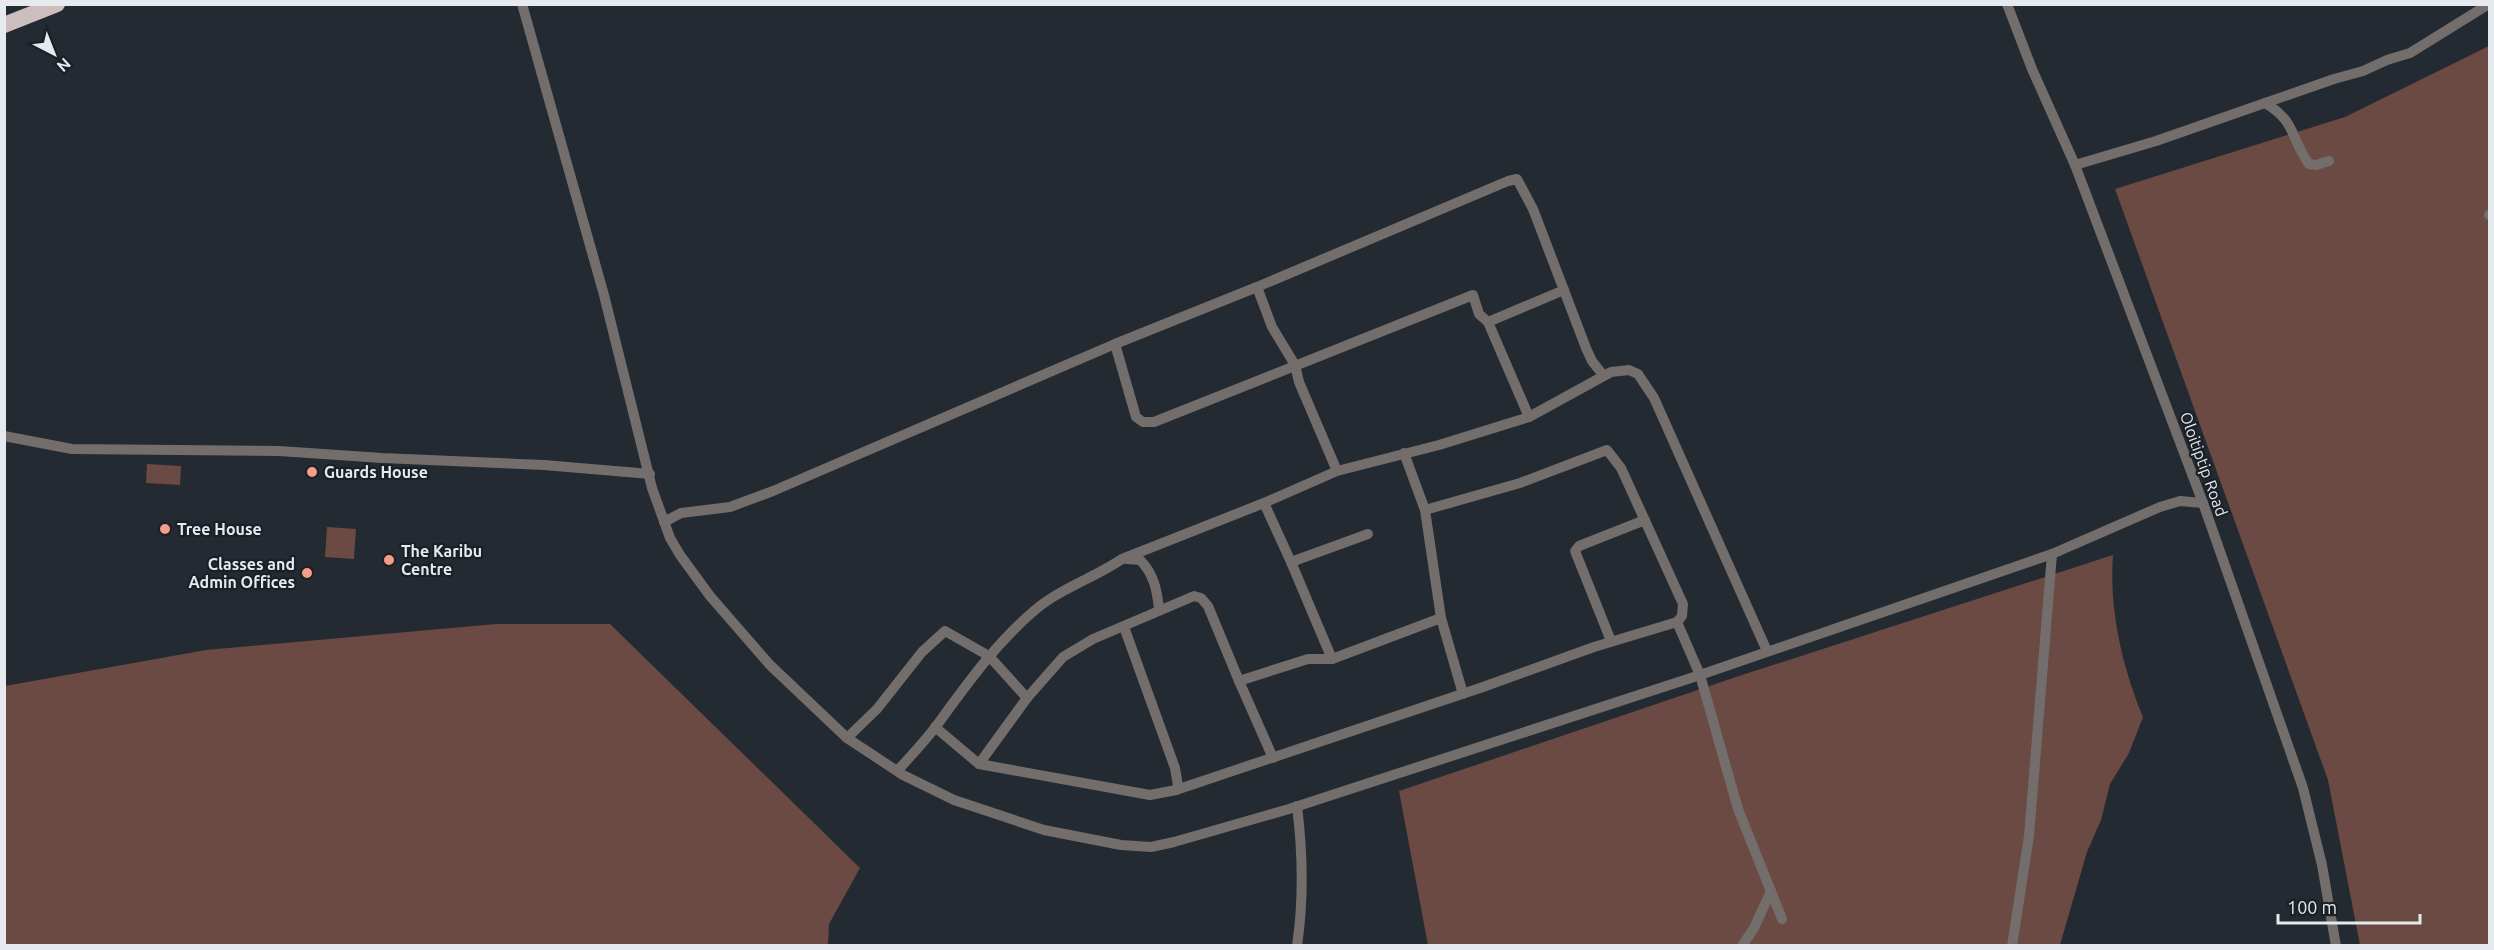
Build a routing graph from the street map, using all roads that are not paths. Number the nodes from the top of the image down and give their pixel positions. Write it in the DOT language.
graph roads {
  1 [pos="57,4"];
  2 [pos="522,4"];
  3 [pos="2007,4"];
  4 [pos="2489,4"];
  5 [pos="4,25"];
  6 [pos="2265,103"];
  7 [pos="2329,161"];
  8 [pos="2075,165"];
  9 [pos="1257,287"];
  10 [pos="1564,290"];
  11 [pos="1488,322"];
  12 [pos="1115,345"];
  13 [pos="1295,365"];
  14 [pos="1603,375"];
  15 [pos="1529,417"];
  16 [pos="4,436"];
  17 [pos="1404,453"];
  18 [pos="1337,471"];
  19 [pos="650,474"];
  20 [pos="1264,503"];
  21 [pos="2202,503"];
  22 [pos="1425,510"];
  23 [pos="1645,520"];
  24 [pos="664,522"];
  25 [pos="1368,534"];
  26 [pos="2052,554"];
  27 [pos="1122,559"];
  28 [pos="1292,562"];
  29 [pos="1159,609"];
  30 [pos="1442,618"];
  31 [pos="1677,622"];
  32 [pos="1124,627"];
  33 [pos="1611,641"];
  34 [pos="1767,651"];
  35 [pos="989,656"];
  36 [pos="1332,659"];
  37 [pos="1700,675"];
  38 [pos="1239,681"];
  39 [pos="1463,694"];
  40 [pos="1027,698"];
  41 [pos="935,727"];
  42 [pos="847,738"];
  43 [pos="1274,758"];
  44 [pos="979,764"];
  45 [pos="898,770"];
  46 [pos="1176,790"];
  47 [pos="1297,806"];
  48 [pos="1771,891"];
  49 [pos="1782,919"];
  50 [pos="1297,945"];
  51 [pos="1742,945"];
  52 [pos="2012,945"];
  53 [pos="2336,945"];
  1 -- 5 [label="highway"];
  2 -- 19 [label="street"];
  3 -- 8 [label="street, Oloitiptip Road"];
  4 -- 6 [label="street"];
  6 -- 7 [label="street"];
  6 -- 8 [label="street"];
  8 -- 21 [label="street, Oloitiptip Road"];
  9 -- 10 [label="street"];
  9 -- 12 [label="street"];
  9 -- 13 [label="street"];
  10 -- 11 [label="street"];
  10 -- 14 [label="street"];
  11 -- 13 [label="street"];
  11 -- 15 [label="street"];
  12 -- 13 [label="street"];
  12 -- 24 [label="street"];
  13 -- 18 [label="street"];
  14 -- 15 [label="street"];
  14 -- 34 [label="street"];
  15 -- 17 [label="street"];
  16 -- 19 [label="street"];
  17 -- 18 [label="street"];
  17 -- 22 [label="street"];
  18 -- 20 [label="street"];
  19 -- 24 [label="street"];
  20 -- 27 [label="street"];
  20 -- 28 [label="street"];
  21 -- 26 [label="street"];
  21 -- 53 [label="street, Oloitiptip Road"];
  22 -- 23 [label="street"];
  22 -- 30 [label="street"];
  23 -- 31 [label="street"];
  23 -- 33 [label="street"];
  24 -- 42 [label="street"];
  25 -- 28 [label="street"];
  26 -- 34 [label="street"];
  26 -- 52 [label="street"];
  27 -- 29 [label="street"];
  27 -- 35 [label="street"];
  28 -- 36 [label="street"];
  29 -- 32 [label="street"];
  29 -- 38 [label="street"];
  30 -- 36 [label="street"];
  30 -- 39 [label="street"];
  31 -- 33 [label="street"];
  31 -- 37 [label="street"];
  32 -- 40 [label="street"];
  32 -- 46 [label="street"];
  33 -- 39 [label="street"];
  34 -- 37 [label="street"];
  35 -- 40 [label="street"];
  35 -- 41 [label="street"];
  35 -- 42 [label="street"];
  36 -- 38 [label="street"];
  37 -- 47 [label="street"];
  37 -- 48 [label="street"];
  38 -- 43 [label="street"];
  39 -- 43 [label="street"];
  40 -- 44 [label="street"];
  41 -- 44 [label="street"];
  41 -- 45 [label="street"];
  42 -- 45 [label="street"];
  43 -- 46 [label="street"];
  44 -- 46 [label="street"];
  45 -- 47 [label="street"];
  47 -- 50 [label="street"];
  48 -- 49 [label="street"];
  48 -- 51 [label="street"];
}
